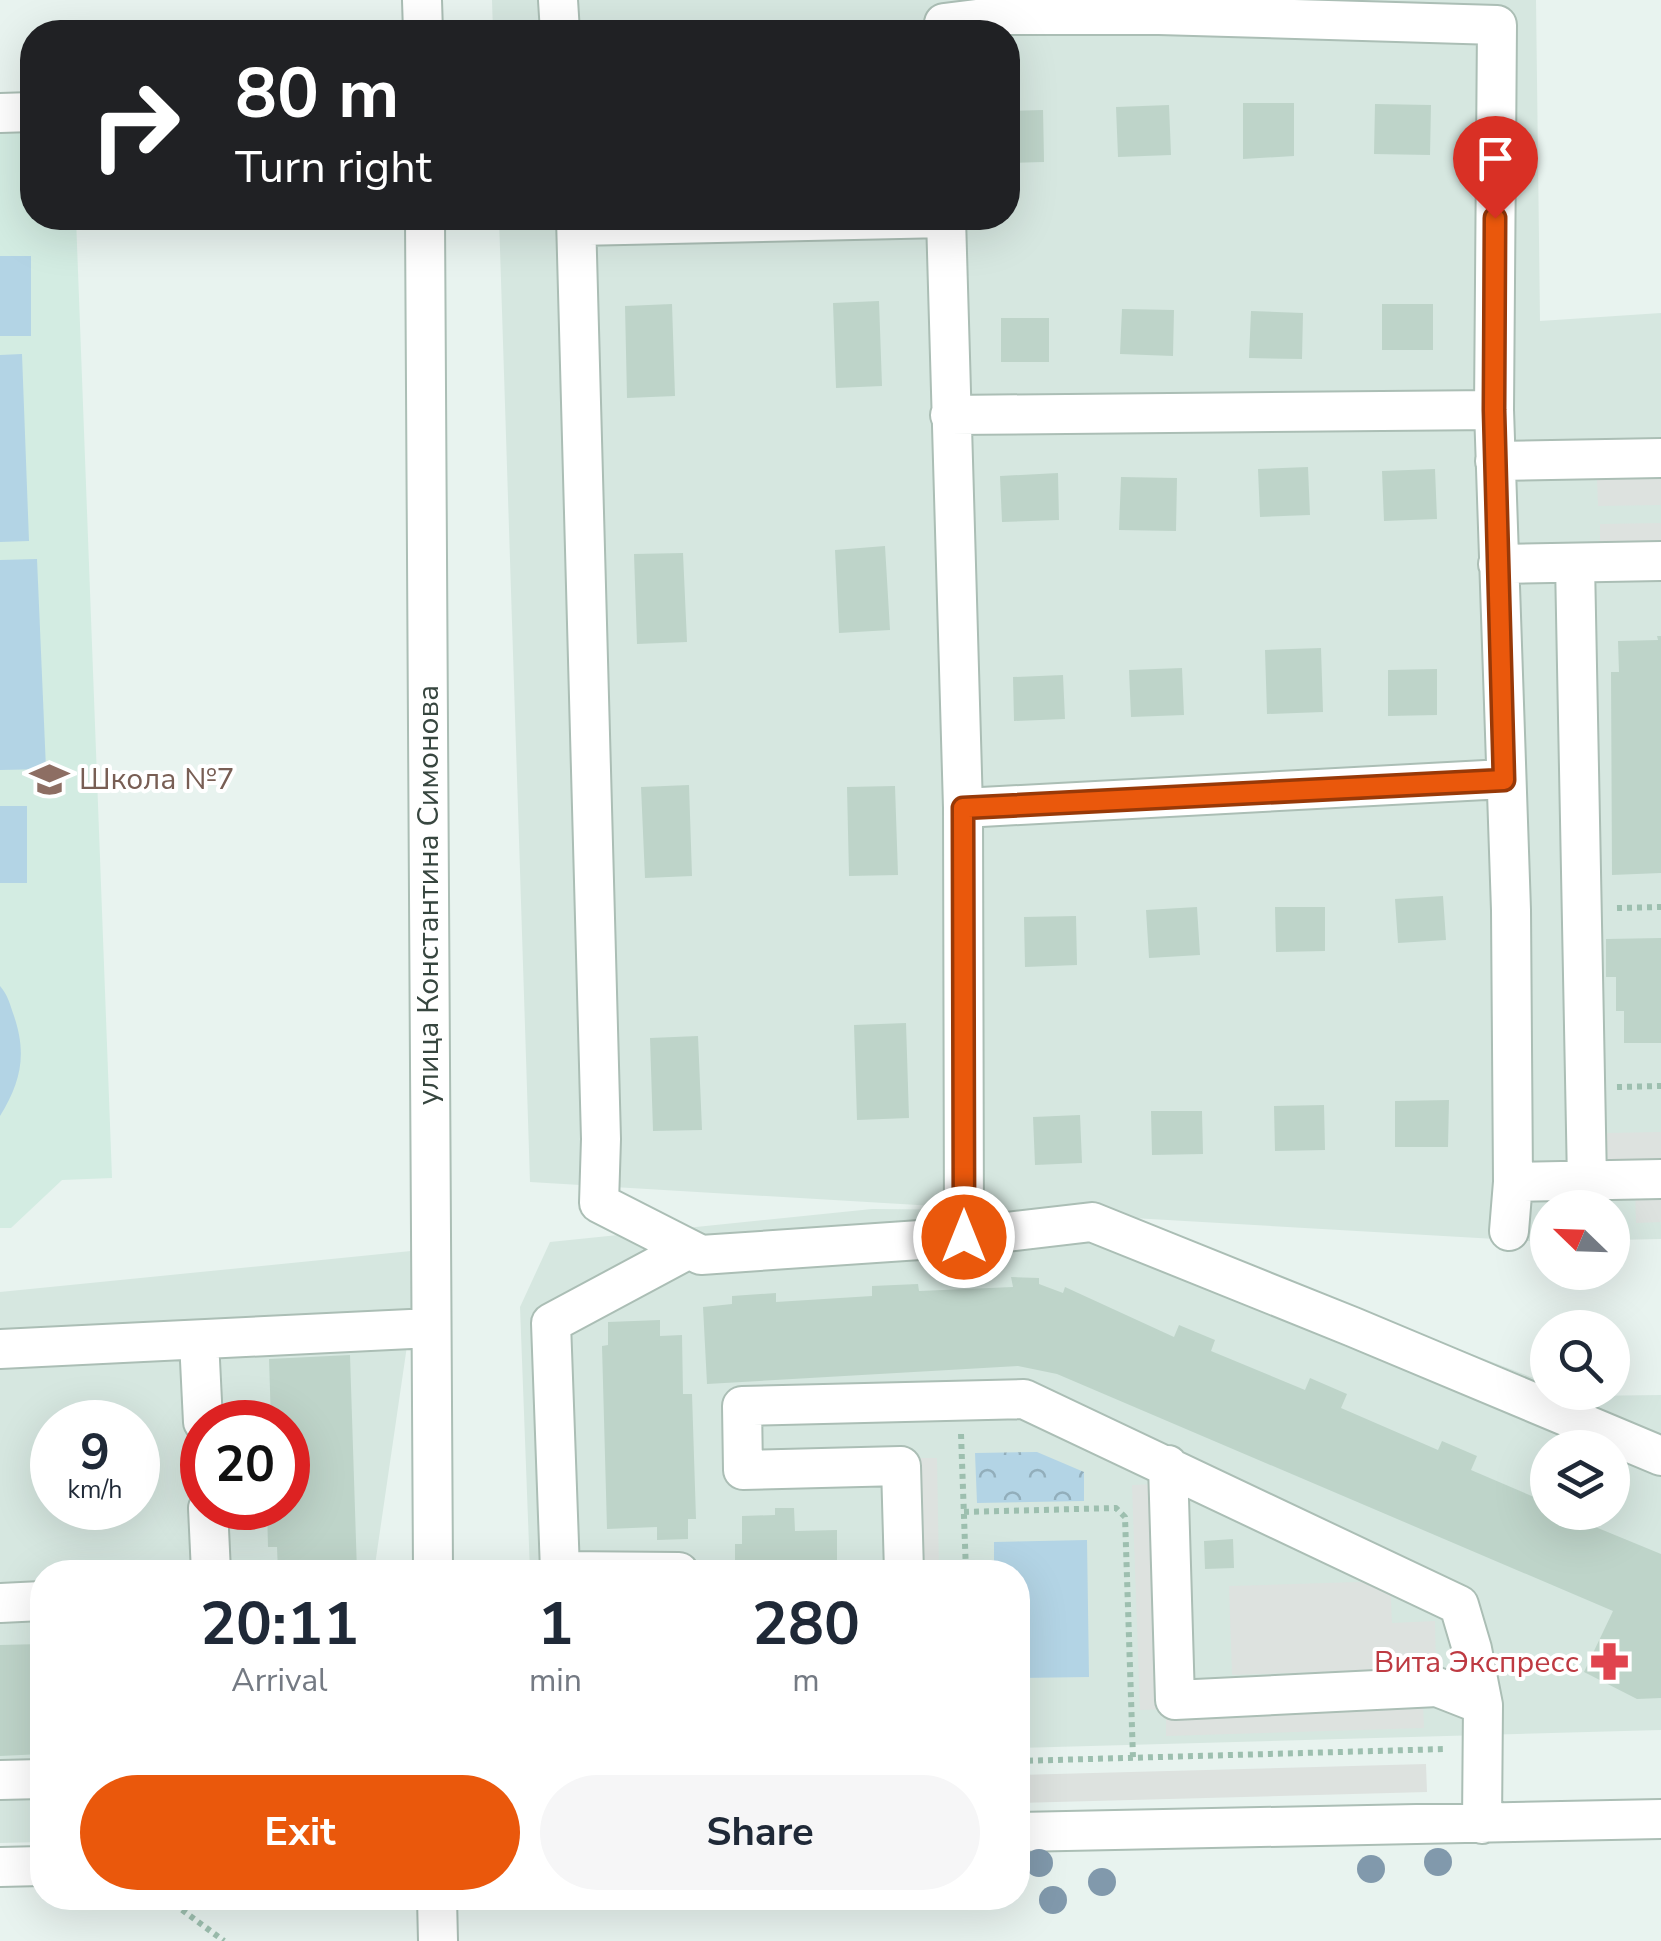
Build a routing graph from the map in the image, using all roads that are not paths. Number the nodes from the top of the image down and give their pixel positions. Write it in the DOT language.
graph roads {
  1 [pos="969,20"];
  2 [pos="425,230"];
  3 [pos="576,230"];
  4 [pos="946,230"];
  5 [pos="1494,410"];
  6 [pos="950,415"];
  7 [pos="1661,458"];
  8 [pos="1495,461"];
  9 [pos="1661,561"];
  10 [pos="1575,563"];
  11 [pos="1498,564"];
  12 [pos="1504,780"];
  13 [pos="963,808"];
  14 [pos="1661,1180"];
  15 [pos="1587,1181"];
  16 [pos="1513,1182"];
  17 [pos="1509,1231"];
  18 [pos="964,1237"];
  19 [pos="689,1249"];
  20 [pos="431,1328"];
  21 [pos="199,1340"];
  22 [pos="0,1349"];
  23 [pos="203,1400"];
  24 [pos="900,1402"];
  25 [pos="1661,1456"];
  26 [pos="1168,1465"];
  27 [pos="901,1466"];
  28 [pos="209,1530"];
  29 [pos="210,1560"];
  30 [pos="434,1560"];
  31 [pos="560,1560"];
  32 [pos="904,1560"];
  33 [pos="30,1602"];
  34 [pos="0,1603"];
  35 [pos="1482,1705"];
  36 [pos="30,1779"];
  37 [pos="0,1780"];
  38 [pos="1661,1818"];
  39 [pos="1482,1824"];
  40 [pos="1030,1832"];
  41 [pos="30,1866"];
  42 [pos="0,1867"];
  43 [pos="437,1910"];
  44 [pos="438,1941"];
  1 -- 5 [label="street"];
  2 -- 20 [label="street, улица Константина Симонова"];
  3 -- 19 [label="street"];
  4 -- 6 [label="street"];
  5 -- 6 [label="street"];
  5 -- 8 [label="street"];
  6 -- 13 [label="street"];
  7 -- 8 [label="street"];
  8 -- 11 [label="street"];
  9 -- 10 [label="street"];
  10 -- 11 [label="street"];
  10 -- 15 [label="street"];
  11 -- 12 [label="street"];
  12 -- 13 [label="street"];
  12 -- 16 [label="street"];
  13 -- 18 [label="street"];
  14 -- 15 [label="street"];
  15 -- 16 [label="street"];
  16 -- 17 [label="street"];
  18 -- 19 [label="street"];
  18 -- 25 [label="street"];
  19 -- 31 [label="street"];
  20 -- 21 [label="street"];
  20 -- 30 [label="street, улица Константина Симонова"];
  21 -- 22 [label="street"];
  21 -- 23 [label="street"];
  24 -- 26 [label="street"];
  24 -- 27 [label="street"];
  24 -- 27 [label="street"];
  26 -- 35 [label="street"];
  26 -- 35 [label="street"];
  27 -- 32 [label="street"];
  28 -- 29 [label="street"];
  33 -- 34 [label="street"];
  35 -- 39 [label="street"];
  36 -- 37 [label="street"];
  38 -- 39 [label="street"];
  39 -- 40 [label="street"];
  41 -- 42 [label="street"];
  43 -- 44 [label="street"];
}
